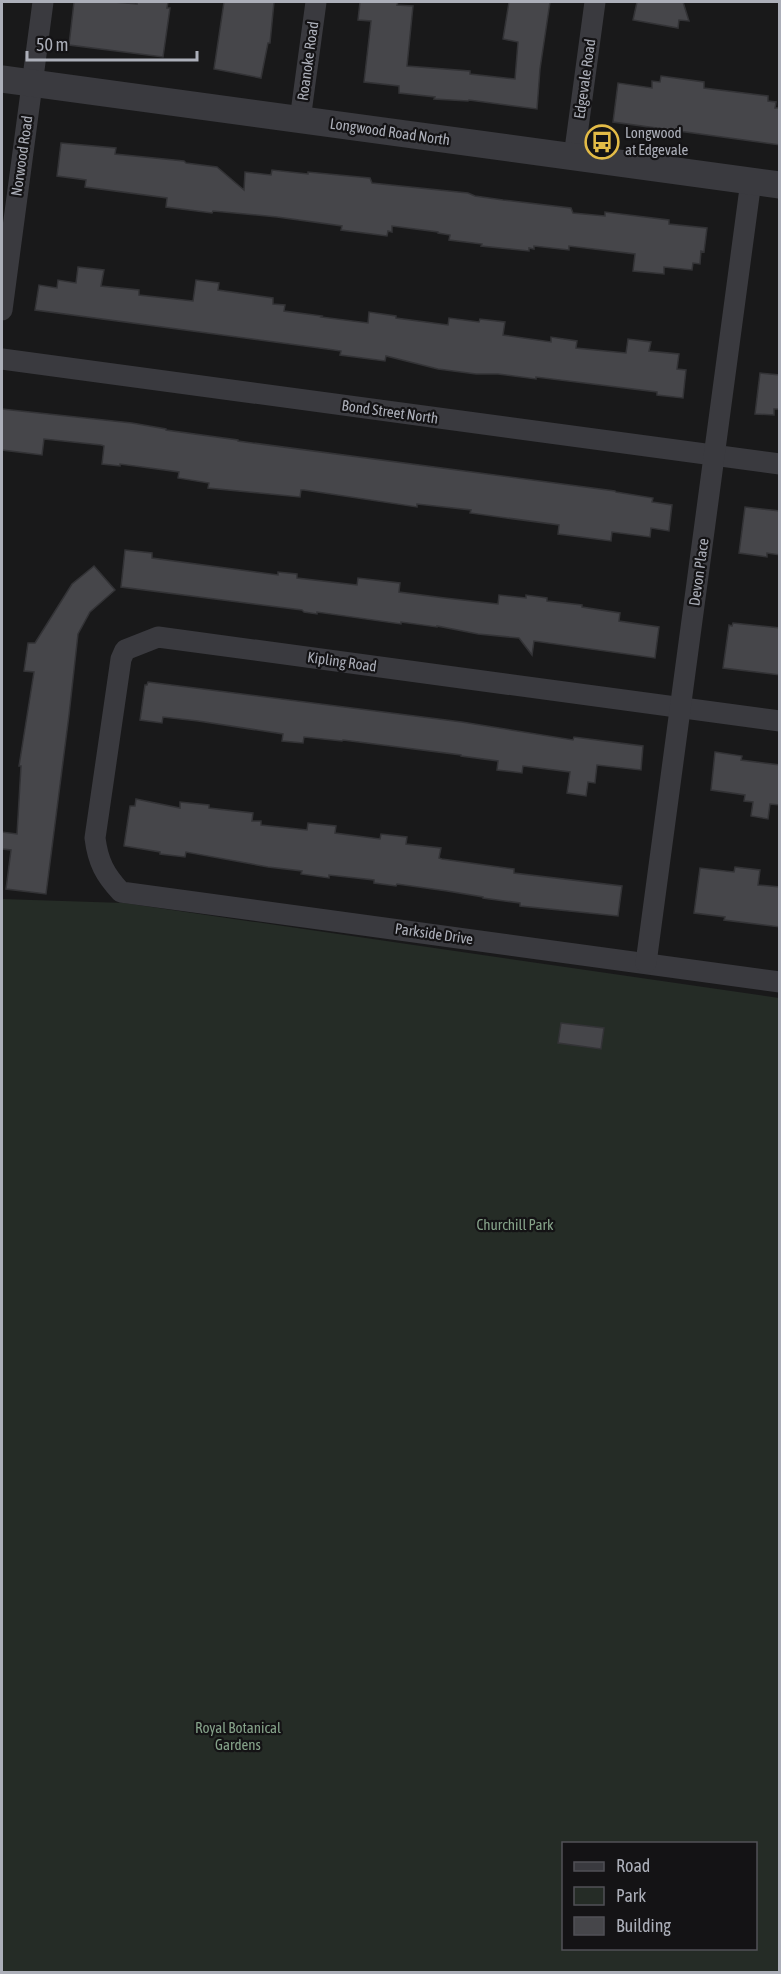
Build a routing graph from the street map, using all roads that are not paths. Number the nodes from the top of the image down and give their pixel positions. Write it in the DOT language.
graph roads {
  1 [pos="43,2"];
  2 [pos="316,2"];
  3 [pos="595,2"];
  4 [pos="2,80"];
  5 [pos="32,84"];
  6 [pos="300,120"];
  7 [pos="574,157"];
  8 [pos="751,181"];
  9 [pos="780,185"];
  10 [pos="2,310"];
  11 [pos="2,359"];
  12 [pos="714,455"];
  13 [pos="780,464"];
  14 [pos="680,708"];
  15 [pos="780,721"];
  16 [pos="102,866"];
  17 [pos="646,963"];
  18 [pos="780,982"];
  1 -- 5 [label="street, Norwood Road"];
  2 -- 6 [label="street, Roanoke Road"];
  3 -- 7 [label="street, Edgevale Road"];
  4 -- 5 [label="street, Longwood Road North"];
  5 -- 6 [label="street, Longwood Road North"];
  5 -- 10 [label="street, Norwood Road"];
  6 -- 7 [label="street, Longwood Road North"];
  7 -- 8 [label="street, Longwood Road North"];
  8 -- 9 [label="street, Longwood Road North"];
  8 -- 12 [label="street, Devon Place"];
  11 -- 12 [label="street, Bond Street North"];
  12 -- 13 [label="street, Bond Street North"];
  12 -- 14 [label="street, Devon Place"];
  14 -- 15 [label="street, Kipling Road"];
  14 -- 16 [label="street, Kipling Road"];
  14 -- 17 [label="street, Devon Place"];
  16 -- 17 [label="street, Parkside Drive"];
  17 -- 18 [label="street, Parkside Drive"];
}
